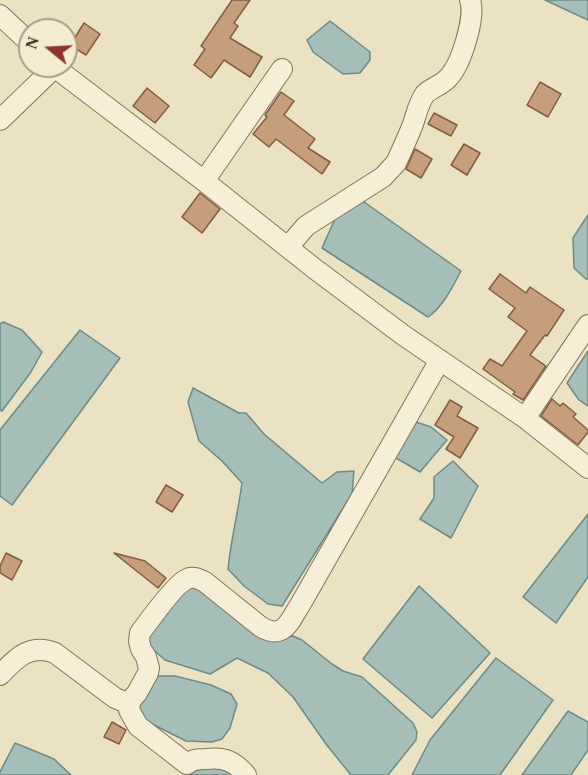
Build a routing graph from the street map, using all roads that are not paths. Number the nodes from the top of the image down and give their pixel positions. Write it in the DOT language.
graph roads {
  1 [pos="470,0"];
  2 [pos="0,15"];
  3 [pos="18,32"];
  4 [pos="282,69"];
  5 [pos="43,78"];
  6 [pos="68,78"];
  7 [pos="0,120"];
  8 [pos="204,181"];
  9 [pos="288,247"];
  10 [pos="588,325"];
  11 [pos="440,360"];
  12 [pos="525,418"];
  13 [pos="588,468"];
  14 [pos="0,675"];
  15 [pos="130,704"];
  16 [pos="184,770"];
  17 [pos="246,775"];
  1 -- 9 [label="street"];
  2 -- 3 [label="street"];
  4 -- 8 [label="street"];
  5 -- 7 [label="street"];
  6 -- 8 [label="street"];
  8 -- 9 [label="street"];
  9 -- 11 [label="street"];
  10 -- 12 [label="street"];
  11 -- 12 [label="street"];
  11 -- 15 [label="street"];
  12 -- 13 [label="street"];
  14 -- 15 [label="street"];
  15 -- 16 [label="street"];
  16 -- 17 [label="street"];
}
